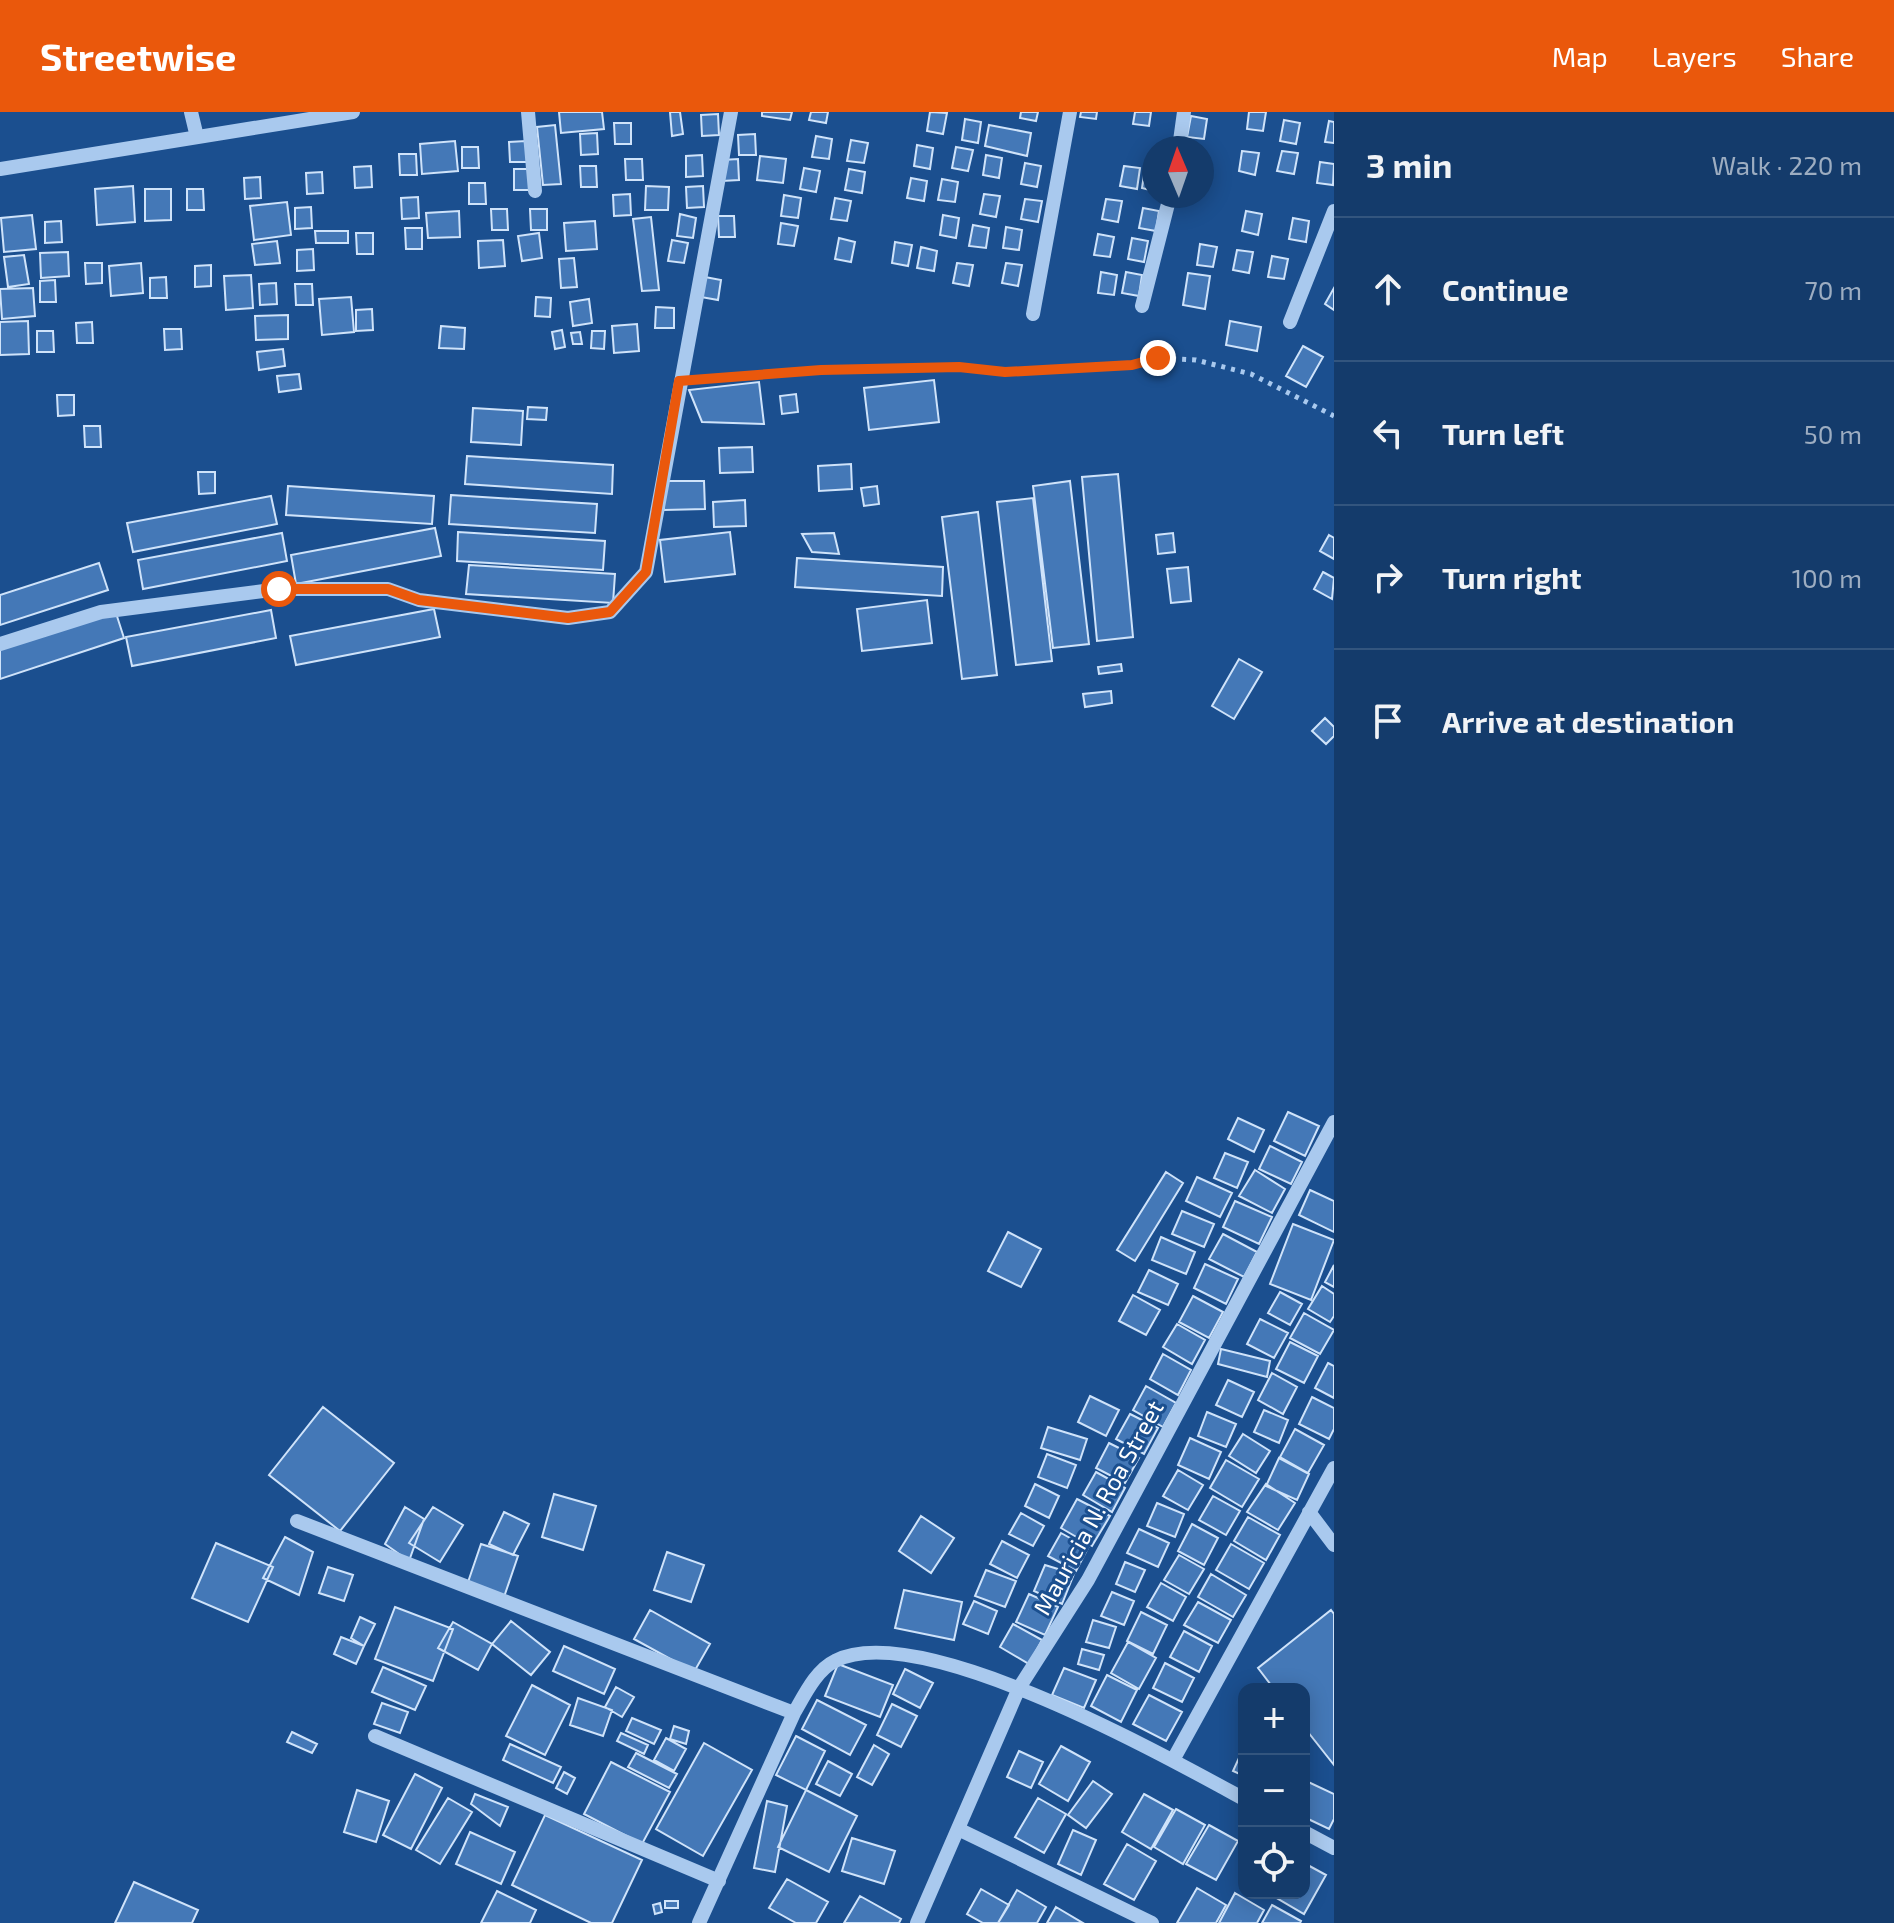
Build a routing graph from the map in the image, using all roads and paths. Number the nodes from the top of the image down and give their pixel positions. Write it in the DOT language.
graph roads {
  1 [pos="191,112"];
  2 [pos="353,112"];
  3 [pos="528,112"];
  4 [pos="731,112"];
  5 [pos="1070,112"];
  6 [pos="1184,112"];
  7 [pos="1181,136"];
  8 [pos="197,137"];
  9 [pos="0,169"];
  10 [pos="535,191"];
  11 [pos="1167,208"];
  12 [pos="1334,211"];
  13 [pos="1142,306"];
  14 [pos="1033,314"];
  15 [pos="1290,322"];
  16 [pos="679,381"];
  17 [pos="1334,416"];
  18 [pos="0,644"];
  19 [pos="1334,1122"];
  20 [pos="1334,1468"];
  21 [pos="1309,1512"];
  22 [pos="297,1521"];
  23 [pos="1334,1545"];
  24 [pos="1019,1688"];
  25 [pos="794,1713"];
  26 [pos="375,1736"];
  27 [pos="1173,1760"];
  28 [pos="1238,1796"];
  29 [pos="958,1829"];
  30 [pos="1310,1835"];
  31 [pos="1334,1848"];
  32 [pos="719,1881"];
  33 [pos="699,1923"];
  34 [pos="917,1923"];
  35 [pos="1152,1923"];
  1 -- 8 [label="street"];
  2 -- 8 [label="street"];
  3 -- 10 [label="street"];
  4 -- 16 [label="street"];
  5 -- 14 [label="street"];
  6 -- 7 [label="street"];
  8 -- 9 [label="street"];
  11 -- 13 [label="street"];
  12 -- 15 [label="street"];
  16 -- 17 [label="path"];
  16 -- 18 [label="street"];
  19 -- 24 [label="street, Mauricia N. Roa Street"];
  20 -- 21 [label="street"];
  21 -- 23 [label="street"];
  21 -- 27 [label="street"];
  22 -- 25 [label="street"];
  24 -- 25 [label="street"];
  24 -- 27 [label="street"];
  24 -- 29 [label="street, Mauricia N. Roa Street"];
  25 -- 32 [label="street"];
  26 -- 32 [label="street"];
  27 -- 28 [label="street"];
  29 -- 34 [label="street, Mauricia N. Roa Street"];
  29 -- 35 [label="street"];
  30 -- 31 [label="street"];
  32 -- 33 [label="street"];
}
